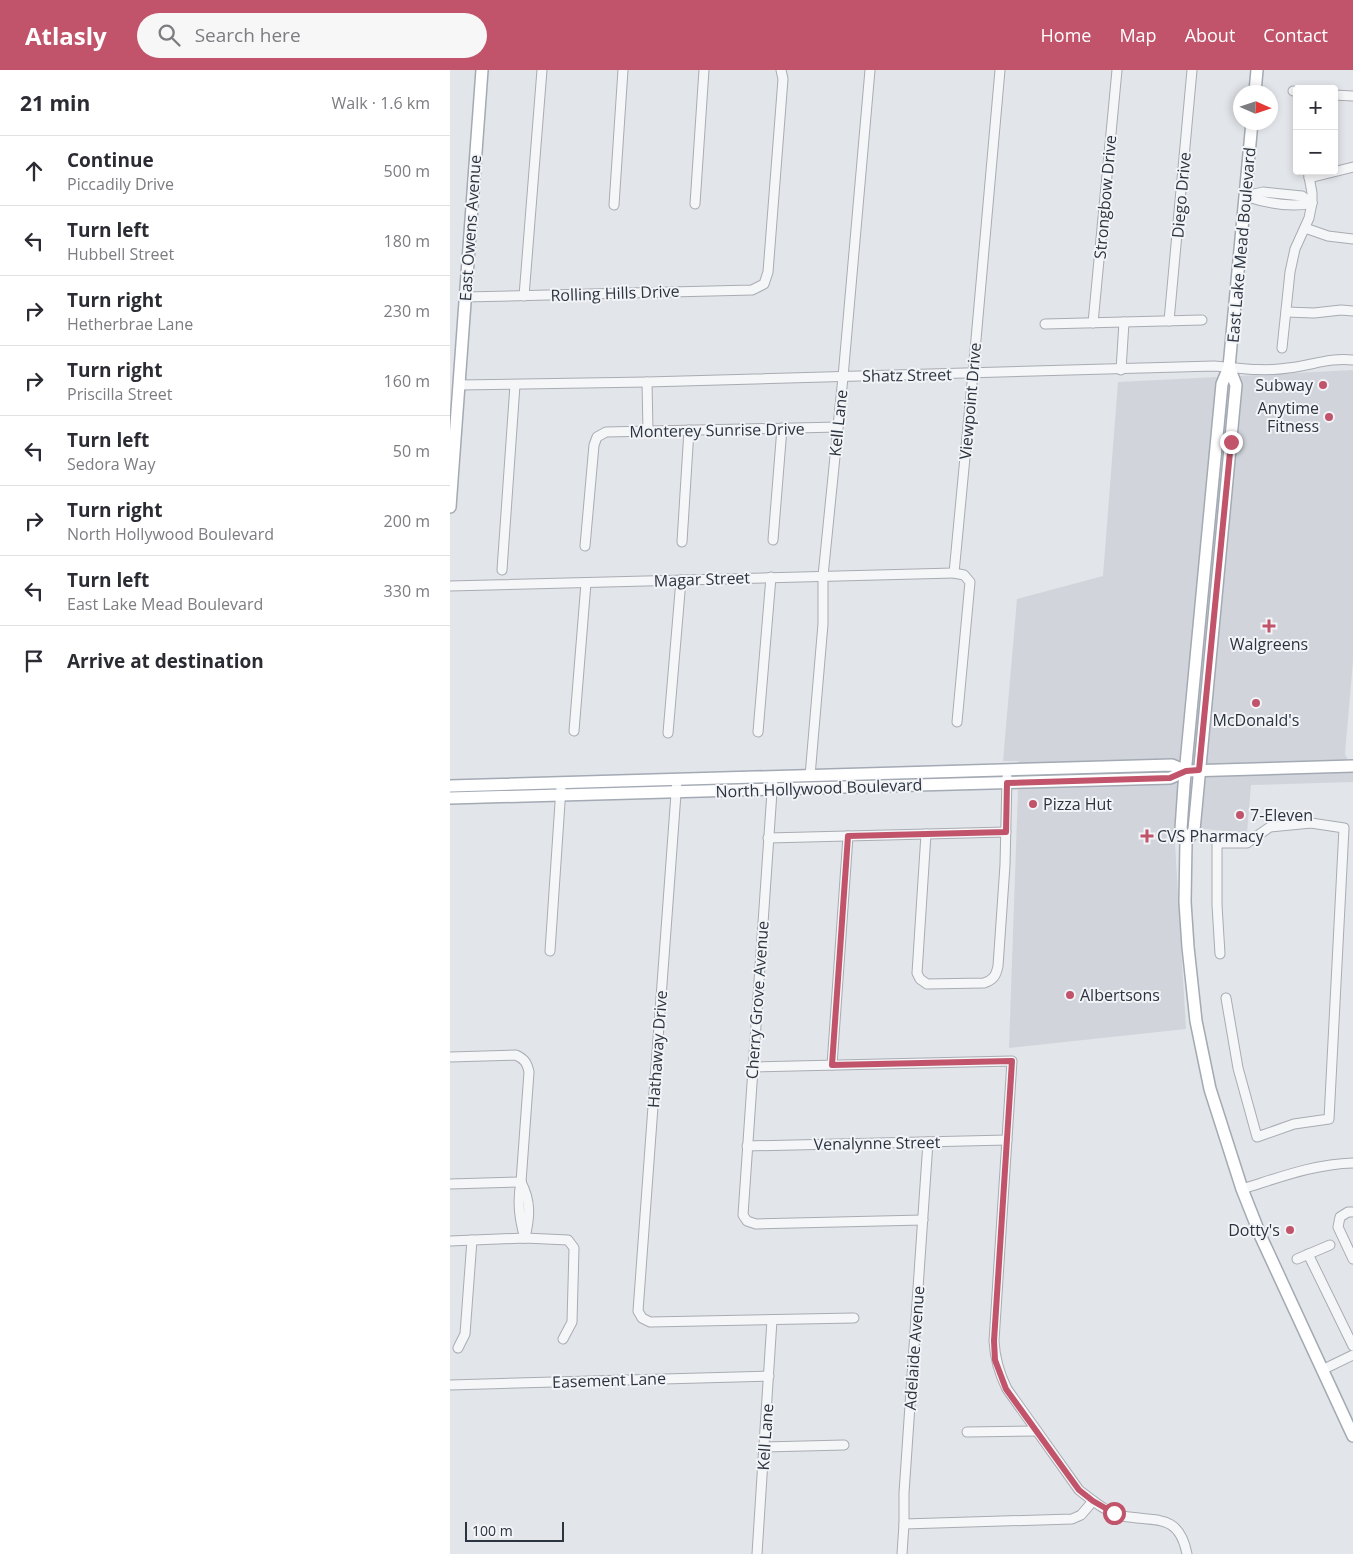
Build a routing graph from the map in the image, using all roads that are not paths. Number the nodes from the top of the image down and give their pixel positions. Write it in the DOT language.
graph roads {
  1 [pos="482,70"];
  2 [pos="542,70"];
  3 [pos="623,70"];
  4 [pos="704,70"];
  5 [pos="781,70"];
  6 [pos="870,70"];
  7 [pos="1000,70"];
  8 [pos="1117,70"];
  9 [pos="1192,70"];
  10 [pos="1257,70"];
  11 [pos="1256,85"];
  12 [pos="1338,95"];
  13 [pos="1353,96"];
  14 [pos="1251,130"];
  15 [pos="1353,167"];
  16 [pos="1338,169"];
  17 [pos="1309,175"];
  18 [pos="1245,196"];
  19 [pos="1312,203"];
  20 [pos="695,204"];
  21 [pos="614,205"];
  22 [pos="1305,228"];
  23 [pos="1353,239"];
  24 [pos="524,296"];
  25 [pos="465,297"];
  26 [pos="1353,311"];
  27 [pos="1286,312"];
  28 [pos="1202,320"];
  29 [pos="1169,321"];
  30 [pos="1124,322"];
  31 [pos="1093,323"];
  32 [pos="1046,324"];
  33 [pos="1282,348"];
  34 [pos="1353,360"];
  35 [pos="1229,367"];
  36 [pos="1121,370"];
  37 [pos="973,374"];
  38 [pos="843,377"];
  39 [pos="647,382"];
  40 [pos="459,385"];
  41 [pos="515,385"];
  42 [pos="838,427"];
  43 [pos="782,428"];
  44 [pos="689,430"];
  45 [pos="648,431"];
  46 [pos="452,441"];
  47 [pos="450,507"];
  48 [pos="1209,521"];
  49 [pos="773,540"];
  50 [pos="682,542"];
  51 [pos="585,546"];
  52 [pos="1220,552"];
  53 [pos="502,570"];
  54 [pos="954,573"];
  55 [pos="771,576"];
  56 [pos="823,576"];
  57 [pos="681,580"];
  58 [pos="586,582"];
  59 [pos="450,586"];
  60 [pos="1203,591"];
  61 [pos="1211,648"];
  62 [pos="957,722"];
  63 [pos="574,731"];
  64 [pos="758,732"];
  65 [pos="668,733"];
  66 [pos="1353,766"];
  67 [pos="1087,767"];
  68 [pos="1008,770"];
  69 [pos="1199,770"];
  70 [pos="1186,771"];
  71 [pos="810,776"];
  72 [pos="773,777"];
  73 [pos="677,780"];
  74 [pos="1087,780"];
  75 [pos="561,783"];
  76 [pos="1007,783"];
  77 [pos="450,786"];
  78 [pos="772,790"];
  79 [pos="676,792"];
  80 [pos="560,795"];
  81 [pos="450,798"];
  82 [pos="1006,832"];
  83 [pos="926,834"];
  84 [pos="848,836"];
  85 [pos="768,838"];
  86 [pos="1186,842"];
  87 [pos="550,951"];
  88 [pos="1220,954"];
  89 [pos="1226,998"];
  90 [pos="450,1057"];
  91 [pos="832,1065"];
  92 [pos="752,1067"];
  93 [pos="1007,1140"];
  94 [pos="928,1142"];
  95 [pos="747,1146"];
  96 [pos="1353,1163"];
  97 [pos="521,1182"];
  98 [pos="450,1184"];
  99 [pos="1242,1189"];
  100 [pos="1353,1212"];
  101 [pos="923,1220"];
  102 [pos="525,1238"];
  103 [pos="472,1240"];
  104 [pos="450,1241"];
  105 [pos="1330,1245"];
  106 [pos="1308,1254"];
  107 [pos="1297,1259"];
  108 [pos="1353,1259"];
  109 [pos="854,1318"];
  110 [pos="772,1320"];
  111 [pos="563,1339"];
  112 [pos="1353,1346"];
  113 [pos="458,1348"];
  114 [pos="1353,1355"];
  115 [pos="1322,1370"];
  116 [pos="769,1376"];
  117 [pos="450,1385"];
  118 [pos="1036,1431"];
  119 [pos="967,1432"];
  120 [pos="1353,1436"];
  121 [pos="844,1445"];
  122 [pos="764,1447"];
  123 [pos="1093,1501"];
  124 [pos="904,1524"];
  125 [pos="757,1554"];
  126 [pos="902,1554"];
  127 [pos="1187,1554"];
  1 -- 25 [label="main road, East Owens Avenue"];
  2 -- 24 [label="street"];
  3 -- 21 [label="street"];
  4 -- 20 [label="street"];
  5 -- 24 [label="street, Rolling Hills Drive"];
  6 -- 38 [label="street, Kell Lane"];
  7 -- 37 [label="street, Viewpoint Drive"];
  8 -- 31 [label="street, Strongbow Drive"];
  9 -- 29 [label="street, Diego Drive"];
  10 -- 11 [label="main road"];
  12 -- 13 [label="street"];
  14 -- 18 [label="main road, East Lake Mead Boulevard"];
  15 -- 16 [label="street"];
  17 -- 19 [label="street"];
  18 -- 19 [label="street"];
  18 -- 35 [label="main road, East Lake Mead Boulevard"];
  19 -- 22 [label="street"];
  22 -- 23 [label="street"];
  22 -- 27 [label="street"];
  24 -- 25 [label="street, Rolling Hills Drive"];
  25 -- 40 [label="main road, East Owens Avenue"];
  26 -- 27 [label="street"];
  27 -- 33 [label="street"];
  28 -- 29 [label="street"];
  29 -- 30 [label="street"];
  30 -- 31 [label="street"];
  30 -- 36 [label="street"];
  31 -- 32 [label="street"];
  34 -- 35 [label="street, Shatz Street"];
  35 -- 36 [label="street, Shatz Street"];
  35 -- 48 [label="main road, East Lake Mead Boulevard"];
  35 -- 52 [label="main road, East Lake Mead Boulevard"];
  36 -- 37 [label="street, Shatz Street"];
  37 -- 38 [label="street, Shatz Street"];
  37 -- 54 [label="street, Viewpoint Drive"];
  38 -- 39 [label="street, Shatz Street"];
  38 -- 42 [label="street, Kell Lane"];
  39 -- 41 [label="street, Shatz Street"];
  39 -- 45 [label="street"];
  40 -- 41 [label="street, Shatz Street"];
  40 -- 46 [label="main road, East Owens Avenue"];
  41 -- 53 [label="street"];
  42 -- 43 [label="street, Monterey Sunrise Drive"];
  42 -- 56 [label="street, Kell Lane"];
  43 -- 44 [label="street, Monterey Sunrise Drive"];
  43 -- 49 [label="street"];
  44 -- 45 [label="street, Monterey Sunrise Drive"];
  44 -- 50 [label="street"];
  45 -- 51 [label="street, Monterey Sunrise Drive"];
  46 -- 47 [label="main road, East Owens Avenue"];
  48 -- 52 [label="main road"];
  48 -- 60 [label="main road, East Lake Mead Boulevard"];
  52 -- 61 [label="main road, East Lake Mead Boulevard"];
  54 -- 56 [label="street, Magar Street"];
  54 -- 62 [label="street"];
  55 -- 56 [label="street, Magar Street"];
  55 -- 57 [label="street, Magar Street"];
  55 -- 64 [label="street"];
  56 -- 71 [label="street, Kell Lane"];
  57 -- 58 [label="street, Magar Street"];
  57 -- 65 [label="street"];
  58 -- 59 [label="street, Magar Street"];
  58 -- 63 [label="street"];
  60 -- 61 [label="main road"];
  60 -- 70 [label="main road, East Lake Mead Boulevard"];
  61 -- 69 [label="main road, East Lake Mead Boulevard"];
  66 -- 69 [label="main road, North Hollywood Boulevard"];
  67 -- 68 [label="main road, North Hollywood Boulevard"];
  67 -- 70 [label="main road, North Hollywood Boulevard"];
  67 -- 74 [label="main road"];
  68 -- 71 [label="main road, North Hollywood Boulevard"];
  68 -- 76 [label="street"];
  69 -- 70 [label="main road, North Hollywood Boulevard"];
  69 -- 86 [label="main road, East Lake Mead Boulevard"];
  70 -- 74 [label="main road, North Hollywood Boulevard"];
  70 -- 86 [label="main road, East Lake Mead Boulevard"];
  71 -- 72 [label="main road, North Hollywood Boulevard"];
  72 -- 73 [label="main road, North Hollywood Boulevard"];
  72 -- 78 [label="street, Cherry Grove Avenue"];
  73 -- 75 [label="main road, North Hollywood Boulevard"];
  73 -- 79 [label="street, Hathaway Drive"];
  74 -- 76 [label="main road, North Hollywood Boulevard"];
  75 -- 77 [label="main road, North Hollywood Boulevard"];
  75 -- 80 [label="street"];
  76 -- 78 [label="main road, North Hollywood Boulevard"];
  76 -- 82 [label="street"];
  78 -- 79 [label="main road, North Hollywood Boulevard"];
  78 -- 85 [label="street, Cherry Grove Avenue"];
  79 -- 80 [label="main road, North Hollywood Boulevard"];
  79 -- 110 [label="street, Hathaway Drive"];
  80 -- 81 [label="main road, North Hollywood Boulevard"];
  80 -- 87 [label="street"];
  82 -- 83 [label="street"];
  82 -- 83 [label="street"];
  83 -- 84 [label="street"];
  84 -- 85 [label="street"];
  84 -- 91 [label="street"];
  85 -- 92 [label="street, Cherry Grove Avenue"];
  86 -- 99 [label="main road, East Lake Mead Boulevard"];
  88 -- 89 [label="street"];
  90 -- 97 [label="street"];
  91 -- 92 [label="street"];
  91 -- 93 [label="street"];
  92 -- 95 [label="street, Cherry Grove Avenue"];
  93 -- 94 [label="street, Venalynne Street"];
  93 -- 118 [label="street"];
  94 -- 95 [label="street, Venalynne Street"];
  94 -- 101 [label="street, Adelaide Avenue"];
  95 -- 101 [label="street, Cherry Grove Avenue"];
  96 -- 99 [label="street"];
  97 -- 98 [label="street"];
  97 -- 102 [label="street"];
  99 -- 115 [label="main road, East Lake Mead Boulevard"];
  100 -- 108 [label="street"];
  101 -- 124 [label="street, Adelaide Avenue"];
  102 -- 103 [label="street"];
  102 -- 111 [label="street"];
  103 -- 104 [label="street"];
  103 -- 113 [label="street"];
  105 -- 106 [label="street"];
  106 -- 107 [label="street"];
  106 -- 112 [label="street"];
  109 -- 110 [label="street"];
  110 -- 116 [label="street, Kell Lane"];
  114 -- 115 [label="street"];
  115 -- 120 [label="main road, East Lake Mead Boulevard"];
  116 -- 117 [label="street, Easement Lane"];
  116 -- 122 [label="street, Kell Lane"];
  118 -- 119 [label="street"];
  118 -- 123 [label="street"];
  121 -- 122 [label="street"];
  122 -- 125 [label="street, Kell Lane"];
  123 -- 124 [label="street"];
  123 -- 127 [label="street"];
  124 -- 126 [label="street, Adelaide Avenue"];
}
